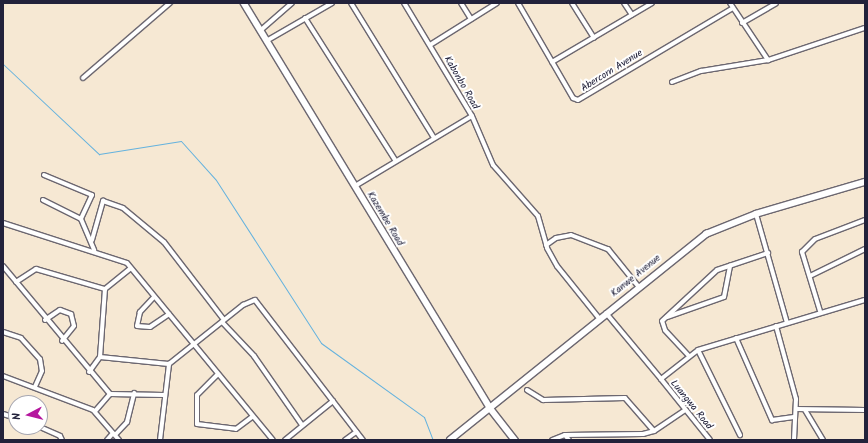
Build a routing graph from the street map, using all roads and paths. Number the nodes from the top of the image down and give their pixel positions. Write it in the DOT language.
graph roads {
  1 [pos="170,3"];
  2 [pos="244,3"];
  3 [pos="292,3"];
  4 [pos="332,3"];
  5 [pos="351,3"];
  6 [pos="404,3"];
  7 [pos="461,3"];
  8 [pos="497,3"];
  9 [pos="518,3"];
  10 [pos="572,3"];
  11 [pos="624,3"];
  12 [pos="652,3"];
  13 [pos="730,3"];
  14 [pos="776,3"];
  15 [pos="733,8"];
  16 [pos="632,15"];
  17 [pos="305,18"];
  18 [pos="470,19"];
  19 [pos="742,23"];
  20 [pos="865,28"];
  21 [pos="261,30"];
  22 [pos="594,38"];
  23 [pos="268,40"];
  24 [pos="430,45"];
  25 [pos="768,60"];
  26 [pos="552,62"];
  27 [pos="84,78"];
  28 [pos="672,82"];
  29 [pos="472,116"];
  30 [pos="434,138"];
  31 [pos="395,160"];
  32 [pos="44,175"];
  33 [pos="865,182"];
  34 [pos="355,186"];
  35 [pos="43,200"];
  36 [pos="756,214"];
  37 [pos="81,219"];
  38 [pos="865,220"];
  39 [pos="3,223"];
  40 [pos="92,240"];
  41 [pos="546,245"];
  42 [pos="865,249"];
  43 [pos="94,250"];
  44 [pos="768,253"];
  45 [pos="3,266"];
  46 [pos="730,266"];
  47 [pos="130,269"];
  48 [pos="810,276"];
  49 [pos="16,282"];
  50 [pos="638,286"];
  51 [pos="105,289"];
  52 [pos="154,297"];
  53 [pos="865,300"];
  54 [pos="820,311"];
  55 [pos="605,312"];
  56 [pos="169,314"];
  57 [pos="599,318"];
  58 [pos="664,318"];
  59 [pos="45,320"];
  60 [pos="223,321"];
  61 [pos="787,323"];
  62 [pos="776,326"];
  63 [pos="3,332"];
  64 [pos="736,338"];
  65 [pos="62,341"];
  66 [pos="193,344"];
  67 [pos="698,350"];
  68 [pos="689,356"];
  69 [pos="100,357"];
  70 [pos="169,364"];
  71 [pos="89,372"];
  72 [pos="217,375"];
  73 [pos="3,376"];
  74 [pos="661,379"];
  75 [pos="35,387"];
  76 [pos="527,390"];
  77 [pos="134,393"];
  78 [pos="110,394"];
  79 [pos="164,396"];
  80 [pos="333,401"];
  81 [pos="490,408"];
  82 [pos="796,409"];
  83 [pos="685,410"];
  84 [pos="805,410"];
  85 [pos="865,410"];
  86 [pos="95,411"];
  87 [pos="252,416"];
  88 [pos="794,417"];
  89 [pos="302,426"];
  90 [pos="48,431"];
  91 [pos="654,431"];
  92 [pos="356,432"];
  93 [pos="114,434"];
  94 [pos="565,435"];
  95 [pos="740,435"];
  96 [pos="62,440"];
  97 [pos="108,440"];
  98 [pos="119,440"];
  99 [pos="160,440"];
  100 [pos="273,440"];
  101 [pos="285,440"];
  102 [pos="345,440"];
  103 [pos="363,440"];
  104 [pos="450,440"];
  105 [pos="515,440"];
  106 [pos="552,440"];
  107 [pos="569,440"];
  108 [pos="710,440"];
  109 [pos="794,440"];
  110 [pos="823,440"];
  1 -- 27 [label="street"];
  2 -- 21 [label="main road, Kazembe Road"];
  3 -- 21 [label="street"];
  4 -- 17 [label="street"];
  5 -- 30 [label="street"];
  6 -- 24 [label="street, Kabonbo Road"];
  7 -- 18 [label="street"];
  8 -- 18 [label="street"];
  9 -- 26 [label="street, Abercorn Avenue"];
  10 -- 22 [label="street"];
  11 -- 16 [label="street"];
  12 -- 16 [label="street"];
  13 -- 15 [label="street"];
  14 -- 19 [label="street"];
  15 -- 19 [label="street"];
  15 -- 26 [label="street, Abercorn Avenue"];
  16 -- 22 [label="street"];
  17 -- 23 [label="street"];
  17 -- 31 [label="street"];
  18 -- 24 [label="street"];
  19 -- 25 [label="street"];
  20 -- 25 [label="street"];
  21 -- 23 [label="main road, Kazembe Road"];
  22 -- 26 [label="street"];
  23 -- 34 [label="main road, Kazembe Road"];
  24 -- 29 [label="street, Kabonbo Road"];
  25 -- 28 [label="street"];
  29 -- 30 [label="street, Kabonbo Road"];
  29 -- 41 [label="street"];
  30 -- 31 [label="street, Kabonbo Road"];
  31 -- 34 [label="street, Kabonbo Road"];
  32 -- 37 [label="street"];
  33 -- 36 [label="main road, Kanwe Avenue"];
  34 -- 81 [label="main road, Kazembe Road"];
  35 -- 37 [label="street"];
  36 -- 44 [label="street"];
  36 -- 50 [label="main road, Kanwe Avenue"];
  37 -- 40 [label="street"];
  38 -- 48 [label="street"];
  39 -- 43 [label="street"];
  40 -- 43 [label="street"];
  40 -- 60 [label="street"];
  41 -- 50 [label="street"];
  41 -- 57 [label="street"];
  42 -- 48 [label="street"];
  43 -- 47 [label="street"];
  44 -- 46 [label="street"];
  44 -- 61 [label="street"];
  45 -- 49 [label="street"];
  46 -- 58 [label="street"];
  46 -- 58 [label="street"];
  47 -- 51 [label="street"];
  47 -- 52 [label="street"];
  48 -- 54 [label="street"];
  49 -- 51 [label="street"];
  49 -- 59 [label="street"];
  50 -- 55 [label="main road, Kanwe Avenue"];
  51 -- 69 [label="street"];
  52 -- 56 [label="street"];
  52 -- 56 [label="street"];
  53 -- 54 [label="street"];
  54 -- 61 [label="street"];
  55 -- 57 [label="main road, Kanwe Avenue"];
  55 -- 74 [label="street, Luangwa Road"];
  56 -- 66 [label="street"];
  57 -- 81 [label="main road, Kanwe Avenue"];
  58 -- 68 [label="street"];
  59 -- 65 [label="street"];
  59 -- 65 [label="street"];
  60 -- 66 [label="street"];
  60 -- 80 [label="street"];
  60 -- 89 [label="street"];
  61 -- 62 [label="street"];
  62 -- 64 [label="street"];
  62 -- 82 [label="street"];
  63 -- 75 [label="street"];
  64 -- 67 [label="street"];
  64 -- 88 [label="street"];
  65 -- 71 [label="street"];
  66 -- 70 [label="street"];
  66 -- 72 [label="street"];
  67 -- 68 [label="street"];
  67 -- 95 [label="street"];
  68 -- 74 [label="street"];
  69 -- 70 [label="street"];
  69 -- 71 [label="street"];
  70 -- 79 [label="street"];
  71 -- 78 [label="street"];
  72 -- 87 [label="street"];
  72 -- 87 [label="street"];
  73 -- 75 [label="street"];
  74 -- 83 [label="street, Luangwa Road"];
  75 -- 86 [label="street"];
  76 -- 91 [label="street"];
  77 -- 78 [label="street"];
  77 -- 79 [label="street"];
  77 -- 93 [label="street"];
  78 -- 86 [label="street"];
  79 -- 99 [label="street"];
  80 -- 89 [label="street"];
  80 -- 92 [label="street"];
  81 -- 104 [label="main road, Kanwe Avenue"];
  81 -- 105 [label="main road, Kazembe Road"];
  82 -- 84 [label="street"];
  82 -- 88 [label="street"];
  83 -- 91 [label="street"];
  83 -- 108 [label="street, Luangwa Road"];
  84 -- 85 [label="street"];
  84 -- 110 [label="street"];
  86 -- 93 [label="street"];
  87 -- 100 [label="street"];
  88 -- 109 [label="street"];
  89 -- 101 [label="street"];
  90 -- 96 [label="street"];
  91 -- 94 [label="street"];
  92 -- 102 [label="street"];
  92 -- 103 [label="street"];
  93 -- 97 [label="street"];
  93 -- 98 [label="street"];
  94 -- 106 [label="street"];
  94 -- 107 [label="street"];
}
